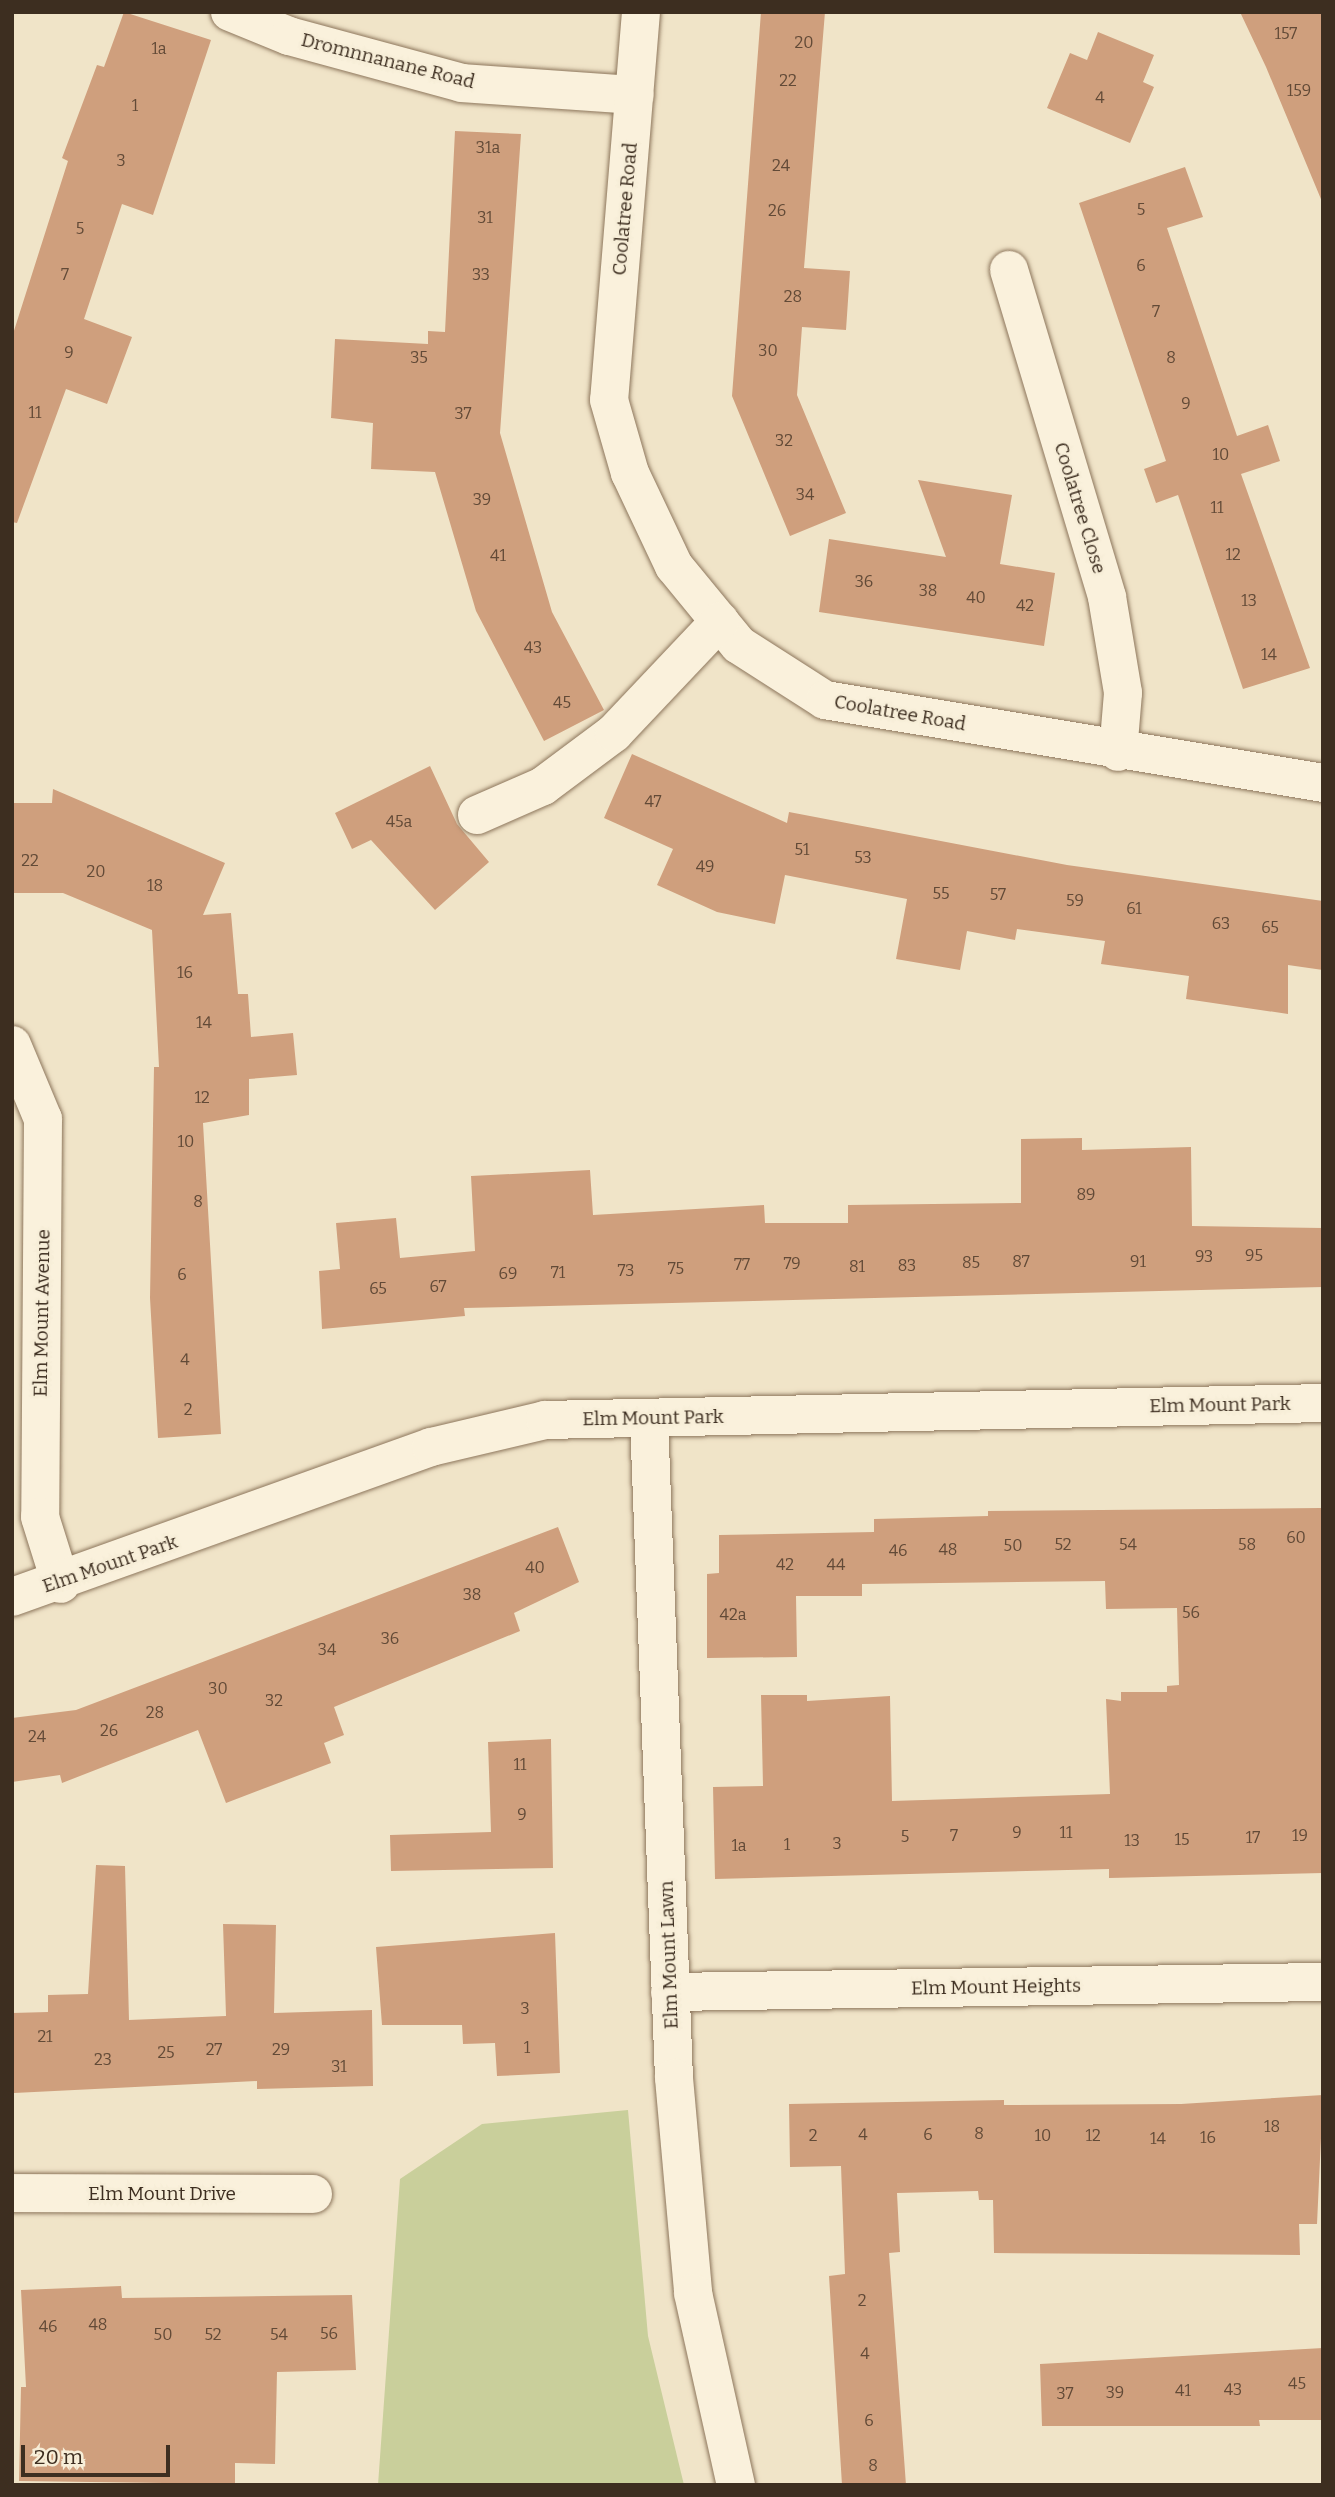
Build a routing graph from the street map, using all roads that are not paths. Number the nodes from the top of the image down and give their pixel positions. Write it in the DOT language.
graph roads {
  1 [pos="230,12"];
  2 [pos="641,12"];
  3 [pos="635,95"];
  4 [pos="1009,270"];
  5 [pos="720,621"];
  6 [pos="1118,752"];
  7 [pos="1323,783"];
  8 [pos="477,815"];
  9 [pos="12,1045"];
  10 [pos="1323,1403"];
  11 [pos="649,1419"];
  12 [pos="61,1584"];
  13 [pos="12,1597"];
  14 [pos="1323,1982"];
  15 [pos="670,1992"];
  16 [pos="12,2193"];
  17 [pos="313,2194"];
  18 [pos="736,2485"];
  1 -- 3 [label="street, Dromnnanane Road"];
  2 -- 3 [label="street, Coolatree Road"];
  3 -- 5 [label="street, Coolatree Road"];
  4 -- 6 [label="street, Coolatree Close"];
  5 -- 6 [label="street, Coolatree Road"];
  5 -- 8 [label="street"];
  6 -- 7 [label="street, Coolatree Road"];
  9 -- 12 [label="street, Elm Mount Avenue"];
  10 -- 11 [label="street, Elm Mount Park"];
  11 -- 12 [label="street, Elm Mount Park"];
  11 -- 15 [label="street, Elm Mount Lawn"];
  12 -- 13 [label="street, Elm Mount Park"];
  14 -- 15 [label="street, Elm Mount Heights"];
  15 -- 18 [label="street, Elm Mount Lawn"];
  16 -- 17 [label="street, Elm Mount Drive"];
}
